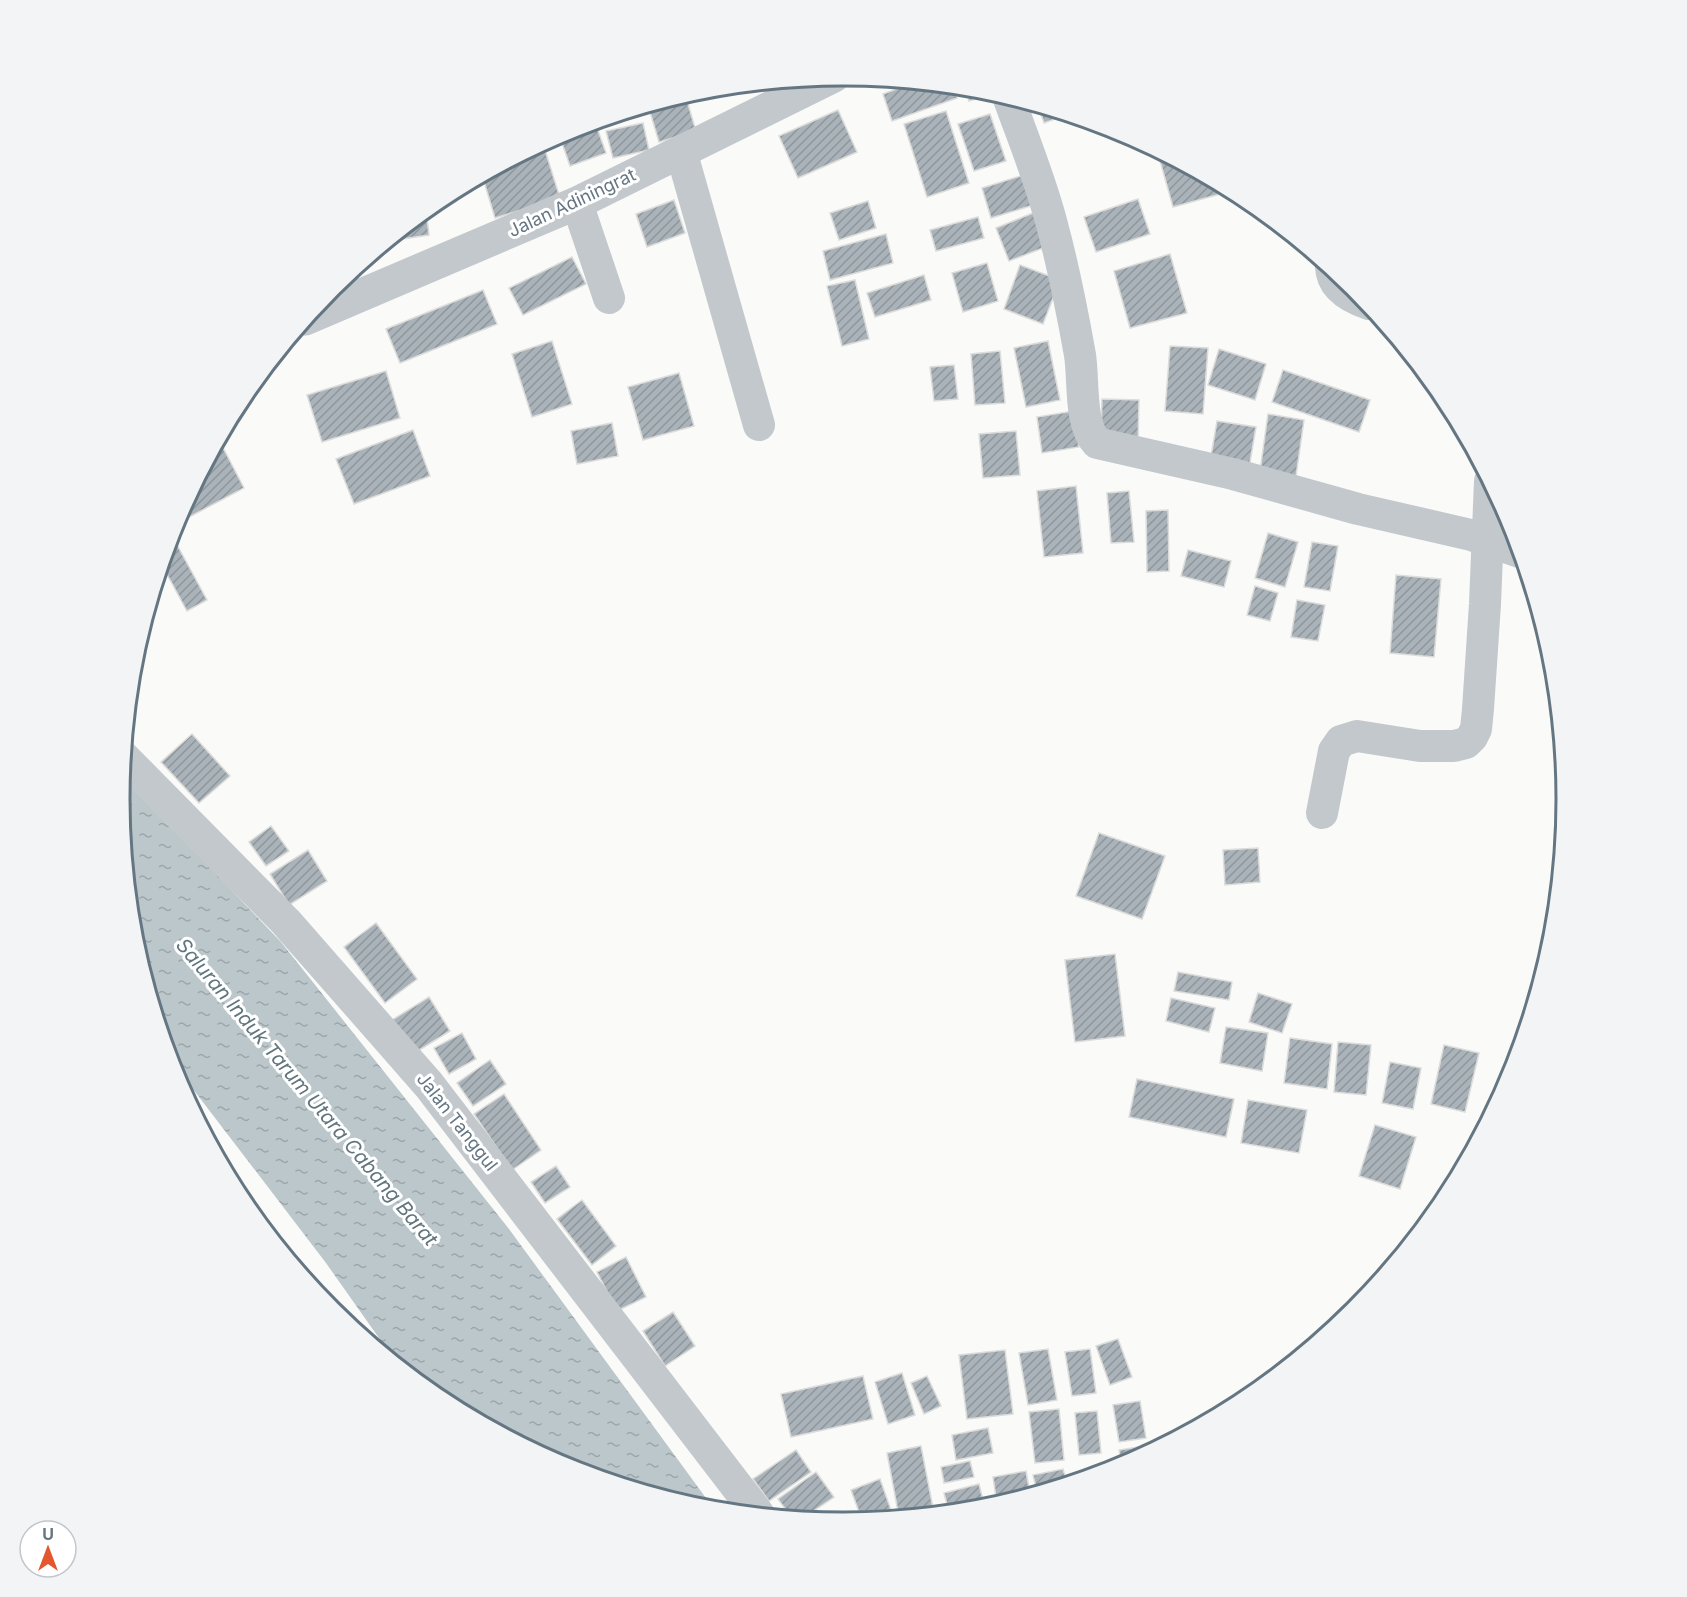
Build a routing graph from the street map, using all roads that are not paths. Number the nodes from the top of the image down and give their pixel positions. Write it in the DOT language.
graph roads {
  1 [pos="812,87"];
  2 [pos="1011,106"];
  3 [pos="681,151"];
  4 [pos="577,203"];
  5 [pos="1338,284"];
  6 [pos="1351,297"];
  7 [pos="609,298"];
  8 [pos="322,312"];
  9 [pos="759,425"];
  10 [pos="1489,498"];
  11 [pos="1488,540"];
  12 [pos="1511,549"];
  13 [pos="131,766"];
  14 [pos="1323,813"];
  15 [pos="751,1505"];
  1 -- 3 [label="street, Jalan Adiningrat"];
  2 -- 11 [label="street"];
  3 -- 4 [label="street, Jalan Adiningrat"];
  3 -- 9 [label="street"];
  4 -- 7 [label="street"];
  4 -- 8 [label="street, Jalan Adiningrat"];
  5 -- 6 [label="street"];
  10 -- 11 [label="street"];
  11 -- 12 [label="street"];
  11 -- 14 [label="street"];
  13 -- 15 [label="street, Jalan Tanggul"];
}
